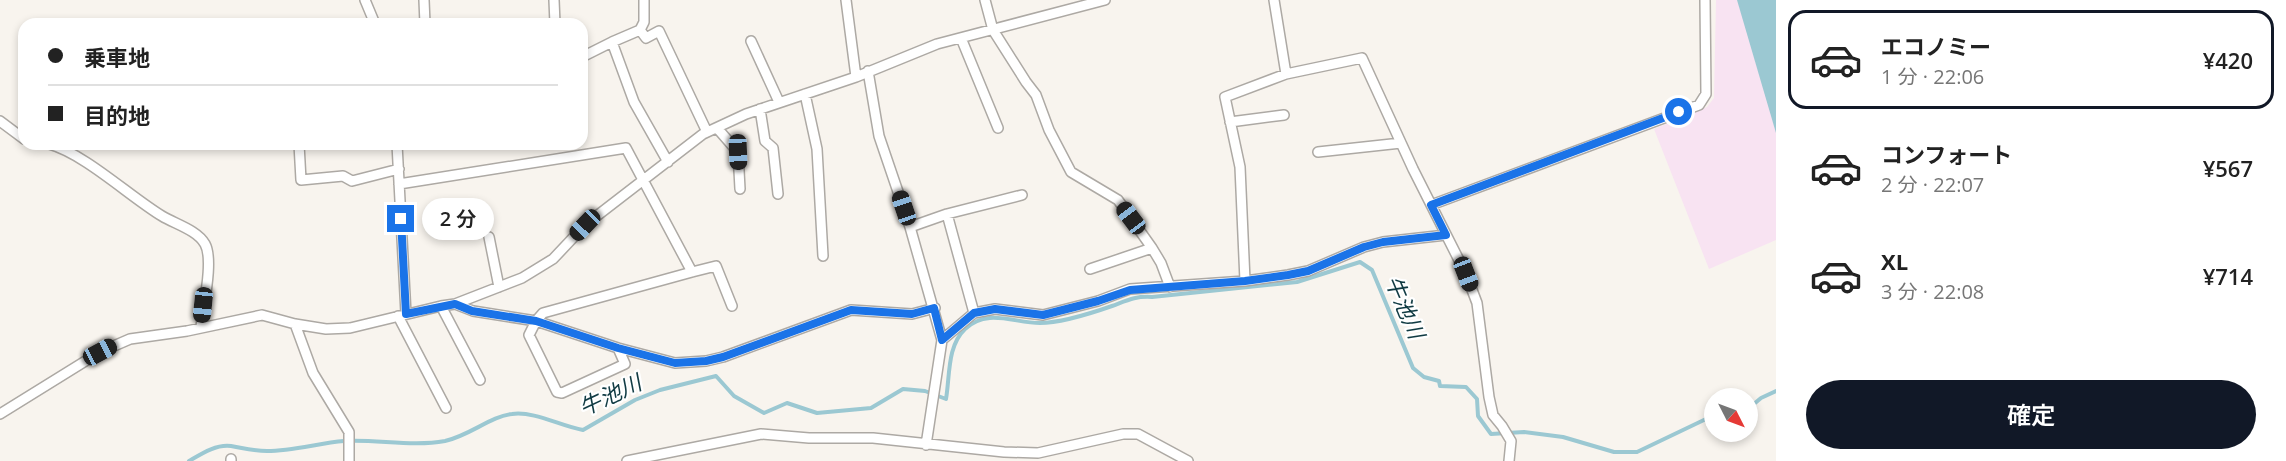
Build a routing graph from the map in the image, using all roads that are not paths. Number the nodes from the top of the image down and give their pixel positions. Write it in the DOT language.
graph roads {
  1 [pos="364,0"];
  2 [pos="424,0"];
  3 [pos="554,0"];
  4 [pos="644,0"];
  5 [pos="846,0"];
  6 [pos="985,0"];
  7 [pos="1105,0"];
  8 [pos="1274,0"];
  9 [pos="1705,0"];
  10 [pos="372,18"];
  11 [pos="425,18"];
  12 [pos="555,18"];
  13 [pos="640,30"];
  14 [pos="993,30"];
  15 [pos="961,38"];
  16 [pos="751,41"];
  17 [pos="612,42"];
  18 [pos="588,54"];
  19 [pos="868,71"];
  20 [pos="1286,74"];
  21 [pos="855,77"];
  22 [pos="805,94"];
  23 [pos="780,102"];
  24 [pos="760,109"];
  25 [pos="1284,115"];
  26 [pos="0,121"];
  27 [pos="1230,122"];
  28 [pos="717,128"];
  29 [pos="998,128"];
  30 [pos="708,132"];
  31 [pos="18,134"];
  32 [pos="1401,142"];
  33 [pos="63,150"];
  34 [pos="299,150"];
  35 [pos="397,150"];
  36 [pos="1318,152"];
  37 [pos="668,162"];
  38 [pos="399,169"];
  39 [pos="643,181"];
  40 [pos="399,184"];
  41 [pos="740,189"];
  42 [pos="778,194"];
  43 [pos="1022,195"];
  44 [pos="1431,205"];
  45 [pos="947,214"];
  46 [pos="910,226"];
  47 [pos="1446,235"];
  48 [pos="489,237"];
  49 [pos="1152,248"];
  50 [pos="823,256"];
  51 [pos="1090,269"];
  52 [pos="692,272"];
  53 [pos="1245,281"];
  54 [pos="1170,286"];
  55 [pos="500,287"];
  56 [pos="455,304"];
  57 [pos="441,306"];
  58 [pos="732,306"];
  59 [pos="934,308"];
  60 [pos="974,313"];
  61 [pos="402,315"];
  62 [pos="536,321"];
  63 [pos="295,324"];
  64 [pos="201,327"];
  65 [pos="942,340"];
  66 [pos="618,348"];
  67 [pos="480,380"];
  68 [pos="446,408"];
  69 [pos="0,414"];
  70 [pos="926,445"];
  71 [pos="349,461"];
  72 [pos="627,461"];
  73 [pos="1188,461"];
  74 [pos="1509,461"];
  1 -- 10 [label="street"];
  2 -- 11 [label="street"];
  3 -- 12 [label="street"];
  4 -- 13 [label="street"];
  5 -- 21 [label="street"];
  6 -- 14 [label="street"];
  7 -- 14 [label="street"];
  8 -- 20 [label="street"];
  9 -- 44 [label="street"];
  13 -- 17 [label="street"];
  13 -- 30 [label="street"];
  14 -- 15 [label="street"];
  14 -- 49 [label="street"];
  15 -- 19 [label="street"];
  15 -- 29 [label="street"];
  16 -- 23 [label="street"];
  17 -- 18 [label="street"];
  17 -- 37 [label="street"];
  19 -- 21 [label="street"];
  19 -- 46 [label="street"];
  20 -- 27 [label="street"];
  20 -- 32 [label="street"];
  21 -- 22 [label="street"];
  22 -- 23 [label="street"];
  22 -- 50 [label="street"];
  23 -- 24 [label="street"];
  24 -- 28 [label="street"];
  24 -- 42 [label="street"];
  25 -- 27 [label="street"];
  26 -- 31 [label="street"];
  27 -- 53 [label="street"];
  28 -- 30 [label="street"];
  28 -- 41 [label="street"];
  30 -- 37 [label="street"];
  32 -- 36 [label="street"];
  32 -- 44 [label="street"];
  33 -- 64 [label="street"];
  34 -- 38 [label="street"];
  35 -- 38 [label="street"];
  37 -- 39 [label="street"];
  38 -- 40 [label="street"];
  39 -- 40 [label="street"];
  39 -- 52 [label="street"];
  39 -- 55 [label="street"];
  40 -- 61 [label="street"];
  43 -- 45 [label="street"];
  44 -- 47 [label="street"];
  45 -- 46 [label="street"];
  45 -- 60 [label="street"];
  46 -- 59 [label="street"];
  47 -- 53 [label="street"];
  47 -- 74 [label="street"];
  48 -- 55 [label="street"];
  49 -- 51 [label="street"];
  49 -- 54 [label="street"];
  52 -- 58 [label="street"];
  52 -- 62 [label="street"];
  53 -- 54 [label="street"];
  54 -- 60 [label="street"];
  55 -- 56 [label="street"];
  56 -- 57 [label="street"];
  56 -- 62 [label="street"];
  57 -- 61 [label="street"];
  57 -- 67 [label="street"];
  59 -- 65 [label="street"];
  59 -- 66 [label="street"];
  60 -- 65 [label="street"];
  61 -- 63 [label="street"];
  61 -- 68 [label="street"];
  62 -- 66 [label="street"];
  62 -- 66 [label="street"];
  63 -- 64 [label="street"];
  63 -- 71 [label="street"];
  64 -- 69 [label="street"];
  65 -- 70 [label="street"];
  70 -- 72 [label="street"];
  70 -- 73 [label="street"];
}
